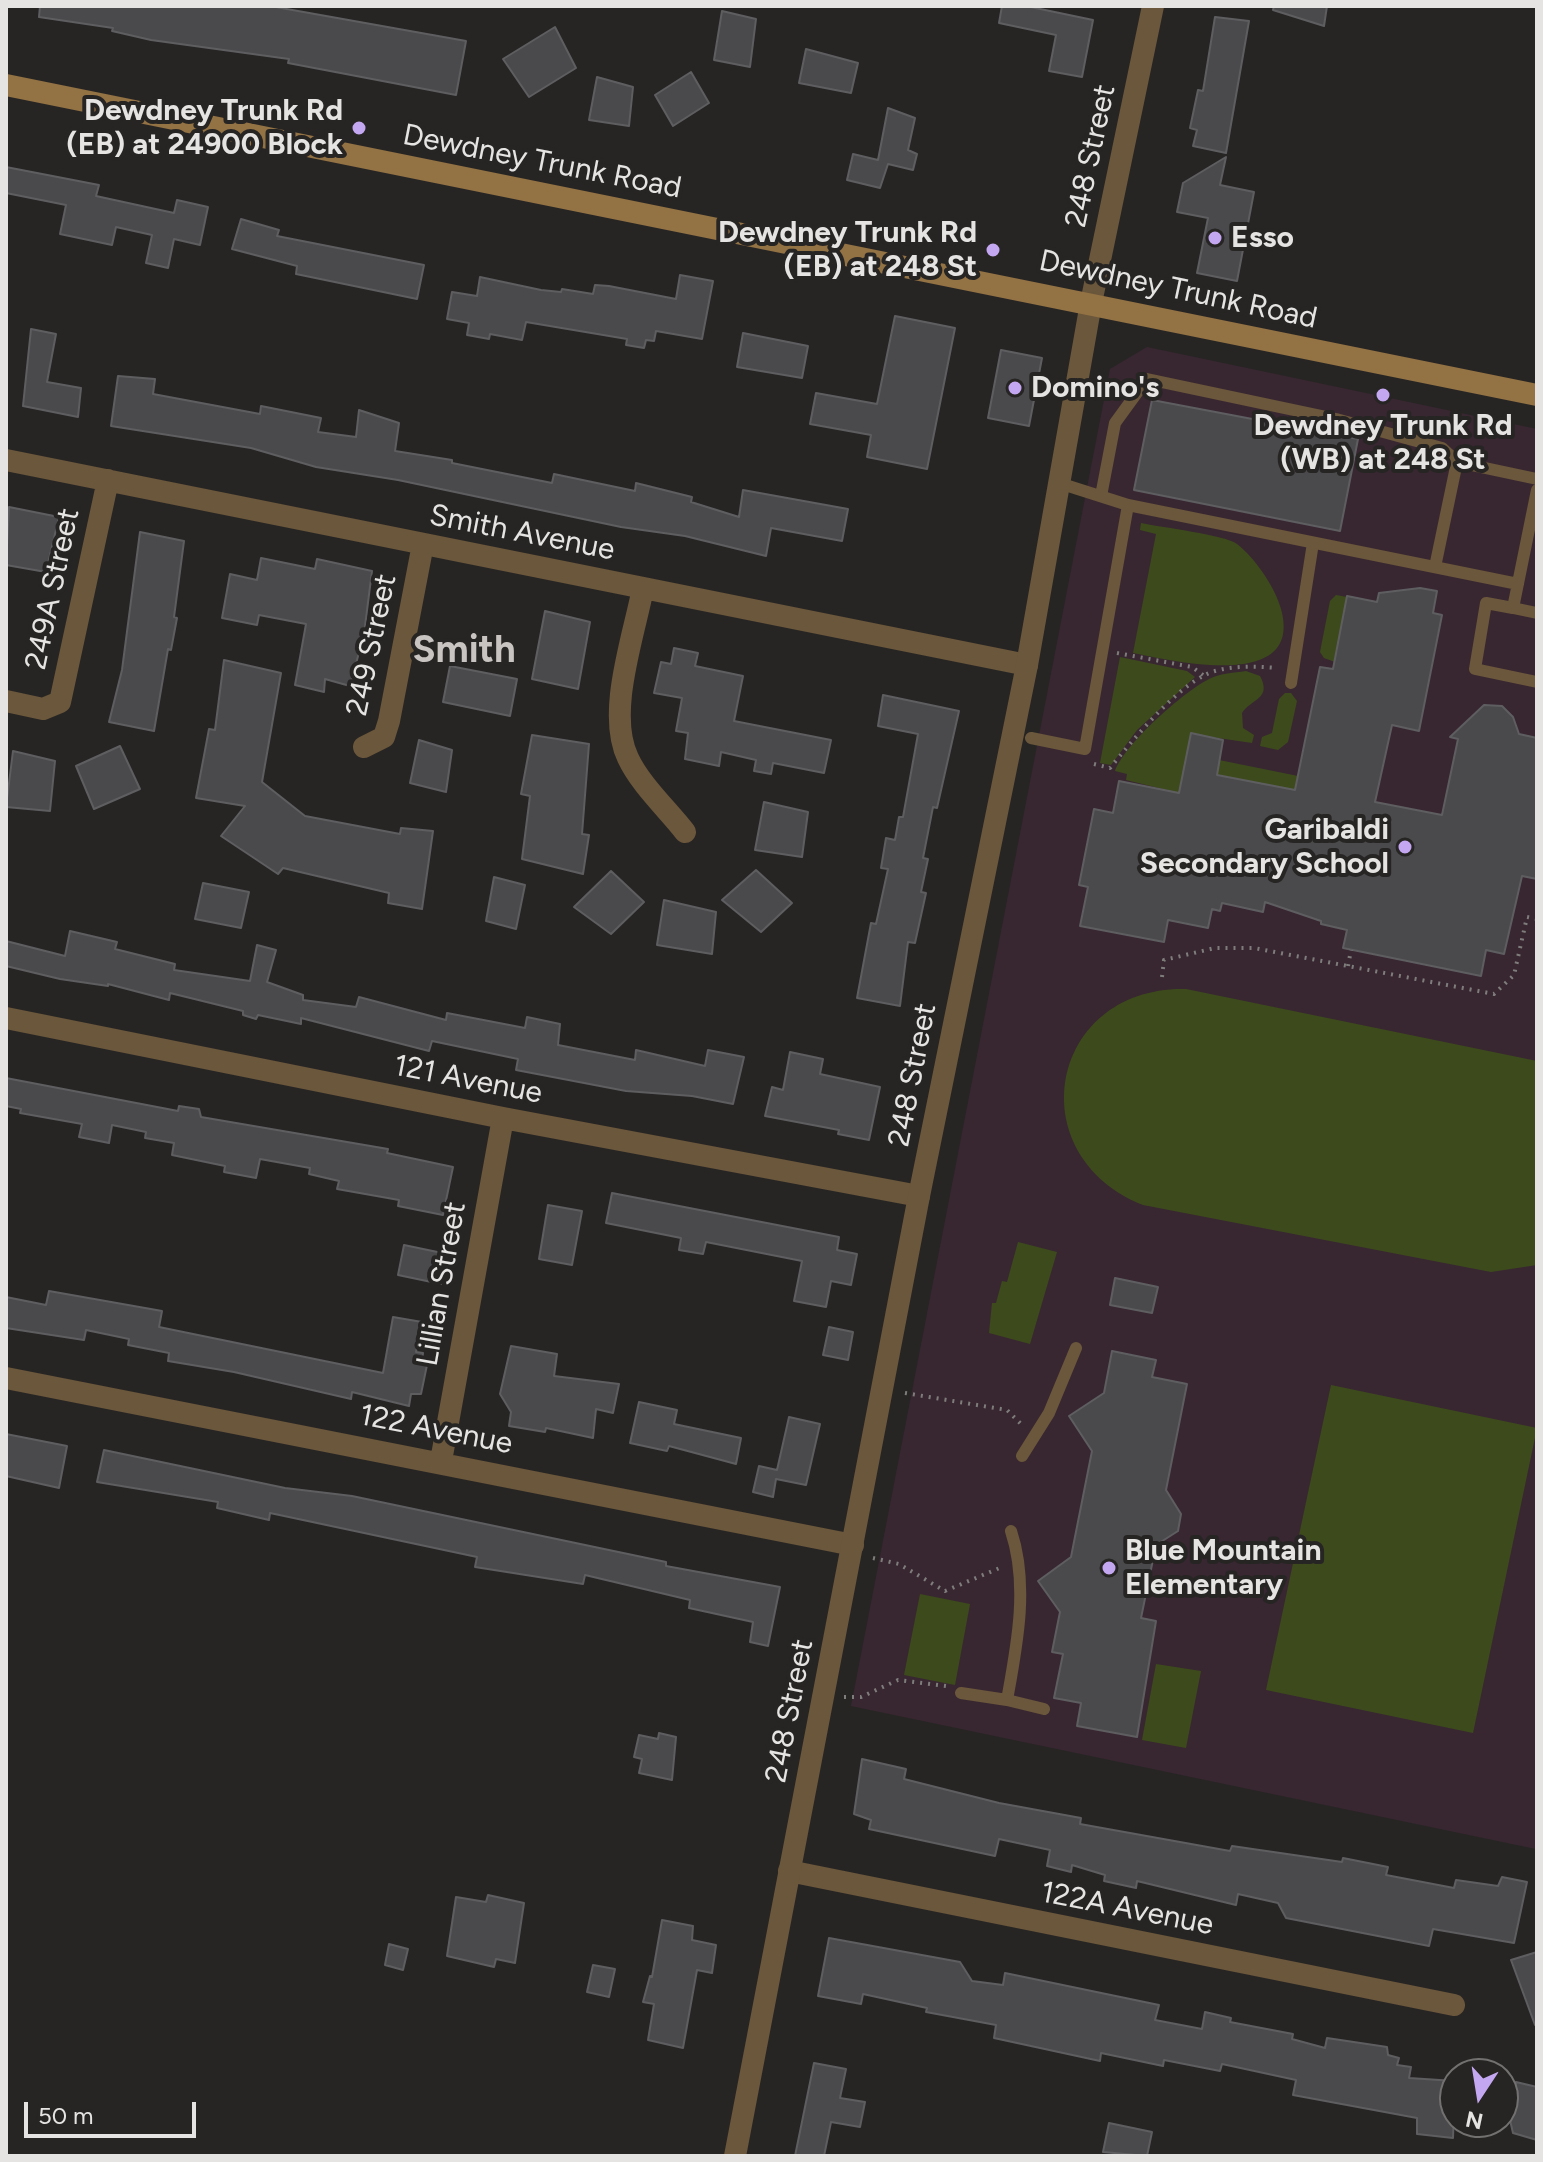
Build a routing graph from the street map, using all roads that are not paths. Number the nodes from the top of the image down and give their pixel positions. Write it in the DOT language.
graph roads {
  1 [pos="1153,6"];
  2 [pos="6,85"];
  3 [pos="1091,303"];
  4 [pos="1537,395"];
  5 [pos="6,460"];
  6 [pos="1457,462"];
  7 [pos="1537,479"];
  8 [pos="108,480"];
  9 [pos="1059,483"];
  10 [pos="1537,490"];
  11 [pos="1101,496"];
  12 [pos="1128,505"];
  13 [pos="1313,543"];
  14 [pos="423,544"];
  15 [pos="1435,567"];
  16 [pos="1518,584"];
  17 [pos="643,588"];
  18 [pos="1513,608"];
  19 [pos="1537,613"];
  20 [pos="1027,665"];
  21 [pos="1292,676"];
  22 [pos="1537,682"];
  23 [pos="6,701"];
  24 [pos="1031,738"];
  25 [pos="364,747"];
  26 [pos="685,832"];
  27 [pos="6,1018"];
  28 [pos="503,1118"];
  29 [pos="919,1196"];
  30 [pos="1076,1348"];
  31 [pos="6,1378"];
  32 [pos="1022,1456"];
  33 [pos="441,1461"];
  34 [pos="1011,1531"];
  35 [pos="853,1545"];
  36 [pos="961,1693"];
  37 [pos="1007,1700"];
  38 [pos="1044,1709"];
  39 [pos="789,1871"];
  40 [pos="1454,2005"];
  41 [pos="735,2156"];
  1 -- 3 [label="street, 248 Street"];
  2 -- 3 [label="main road, Dewdney Trunk Road"];
  3 -- 4 [label="main road, Dewdney Trunk Road"];
  3 -- 9 [label="street, 248 Street"];
  5 -- 8 [label="street, Smith Avenue"];
  6 -- 7 [label="lane"];
  6 -- 11 [label="lane"];
  6 -- 15 [label="lane"];
  8 -- 14 [label="street, Smith Avenue"];
  8 -- 23 [label="street, 249A Street"];
  9 -- 11 [label="lane"];
  9 -- 20 [label="street, 248 Street"];
  10 -- 16 [label="lane"];
  11 -- 12 [label="lane"];
  12 -- 13 [label="lane"];
  12 -- 24 [label="lane"];
  13 -- 15 [label="lane"];
  13 -- 21 [label="lane"];
  14 -- 17 [label="street, Smith Avenue"];
  14 -- 25 [label="street, 249 Street"];
  15 -- 16 [label="lane"];
  16 -- 18 [label="lane"];
  17 -- 20 [label="street, Smith Avenue"];
  17 -- 26 [label="street"];
  18 -- 19 [label="lane"];
  18 -- 22 [label="lane"];
  20 -- 29 [label="street, 248 Street"];
  27 -- 28 [label="street, 121 Avenue"];
  28 -- 29 [label="street, 121 Avenue"];
  28 -- 33 [label="street, Lillian Street"];
  29 -- 35 [label="street, 248 Street"];
  30 -- 32 [label="lane"];
  31 -- 33 [label="street, 122 Avenue"];
  33 -- 35 [label="street, 122 Avenue"];
  34 -- 37 [label="lane"];
  35 -- 39 [label="street, 248 Street"];
  36 -- 37 [label="lane"];
  37 -- 38 [label="lane"];
  39 -- 40 [label="street, 122A Avenue"];
  39 -- 41 [label="street, 248 Street"];
}
